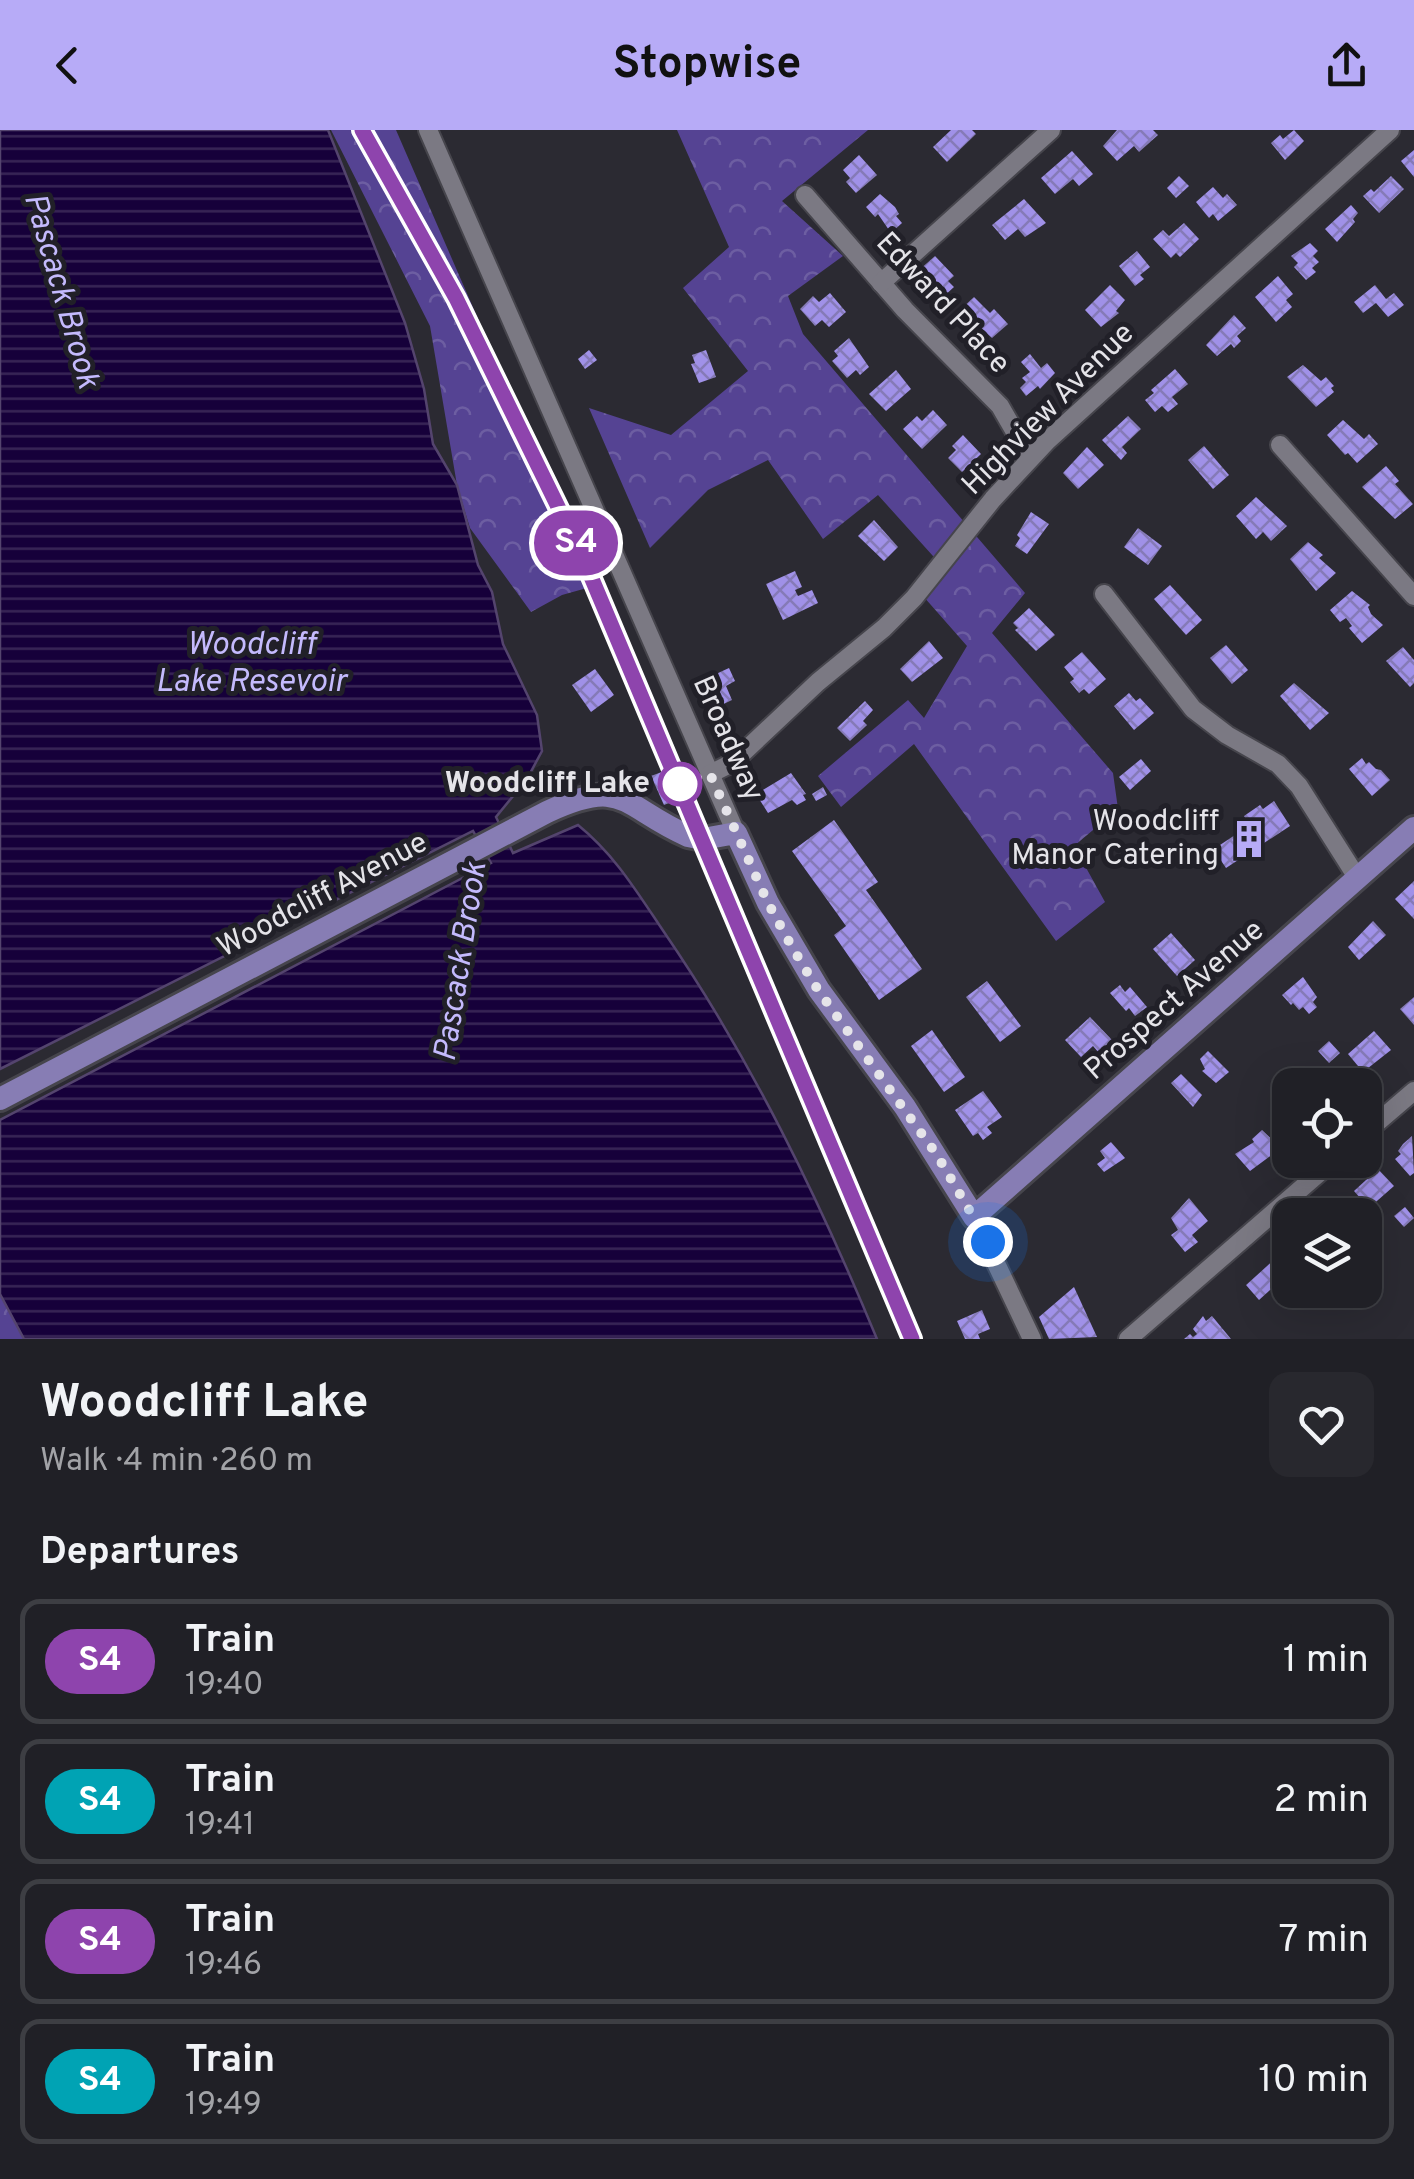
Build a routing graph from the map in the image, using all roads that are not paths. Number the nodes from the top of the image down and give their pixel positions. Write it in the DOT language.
graph roads {
  1 [pos="428,130"];
  2 [pos="1052,130"];
  3 [pos="1390,130"];
  4 [pos="805,195"];
  5 [pos="882,283"];
  6 [pos="1280,445"];
  7 [pos="1030,458"];
  8 [pos="1104,594"];
  9 [pos="1414,596"];
  10 [pos="710,774"];
  11 [pos="1414,828"];
  12 [pos="736,833"];
  13 [pos="1358,878"];
  14 [pos="1414,1091"];
  15 [pos="0,1099"];
  16 [pos="1382,1119"];
  17 [pos="1313,1178"];
  18 [pos="974,1217"];
  19 [pos="1032,1339"];
  20 [pos="1128,1339"];
  1 -- 10 [label="street, Broadway"];
  2 -- 5 [label="street"];
  3 -- 7 [label="street, Highview Avenue"];
  4 -- 5 [label="street, Edward Place"];
  5 -- 7 [label="street, Edward Place"];
  6 -- 9 [label="street"];
  7 -- 10 [label="street, Highview Avenue"];
  8 -- 13 [label="street"];
  10 -- 12 [label="street, Broadway"];
  11 -- 13 [label="main road, Prospect Avenue"];
  12 -- 15 [label="main road, Woodcliff Avenue"];
  12 -- 18 [label="main road, Broadway"];
  13 -- 18 [label="main road, Prospect Avenue"];
  14 -- 16 [label="street"];
  17 -- 20 [label="street"];
  18 -- 19 [label="street, Broadway"];
}
